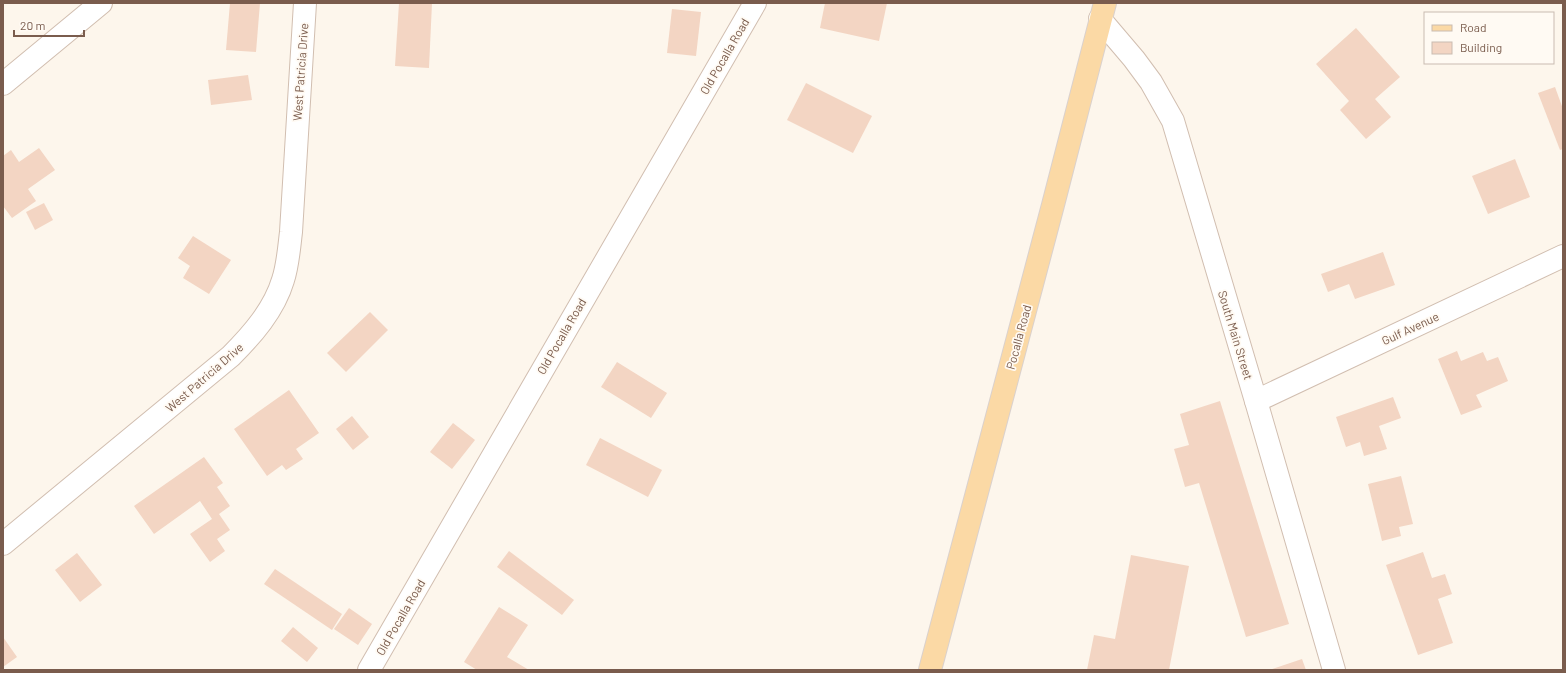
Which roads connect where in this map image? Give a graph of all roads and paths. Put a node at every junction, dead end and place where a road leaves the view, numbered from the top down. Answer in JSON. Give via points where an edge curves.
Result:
{"nodes":[{"id":1,"x":101,"y":3,"type":"edge"},
{"id":2,"x":305,"y":3,"type":"edge"},
{"id":3,"x":755,"y":3,"type":"edge"},
{"id":4,"x":1102,"y":11,"type":"edge"},
{"id":5,"x":3,"y":84,"type":"edge"},
{"id":6,"x":1563,"y":256,"type":"edge"},
{"id":7,"x":1256,"y":401,"type":"junction"},
{"id":8,"x":3,"y":544,"type":"edge"},
{"id":9,"x":369,"y":670,"type":"edge"},
{"id":10,"x":930,"y":670,"type":"edge"},
{"id":11,"x":1334,"y":670,"type":"edge"}],
"edges":[{"from":1,"to":5,"type":"street"},
{"from":2,"to":8,"type":"street","name":"West Patricia Drive","via":[[291,232],[283,281],[272,306],[249,338],[232,356]]},
{"from":3,"to":9,"type":"street","name":"Old Pocalla Road"},
{"from":4,"to":7,"type":"street","name":"South Main Street","via":[[1151,82],[1173,121]]},
{"from":4,"to":10,"type":"main road","name":"Pocalla Road"},
{"from":6,"to":7,"type":"street","name":"Gulf Avenue"},
{"from":7,"to":11,"type":"street","name":"South Main Street"}]}
